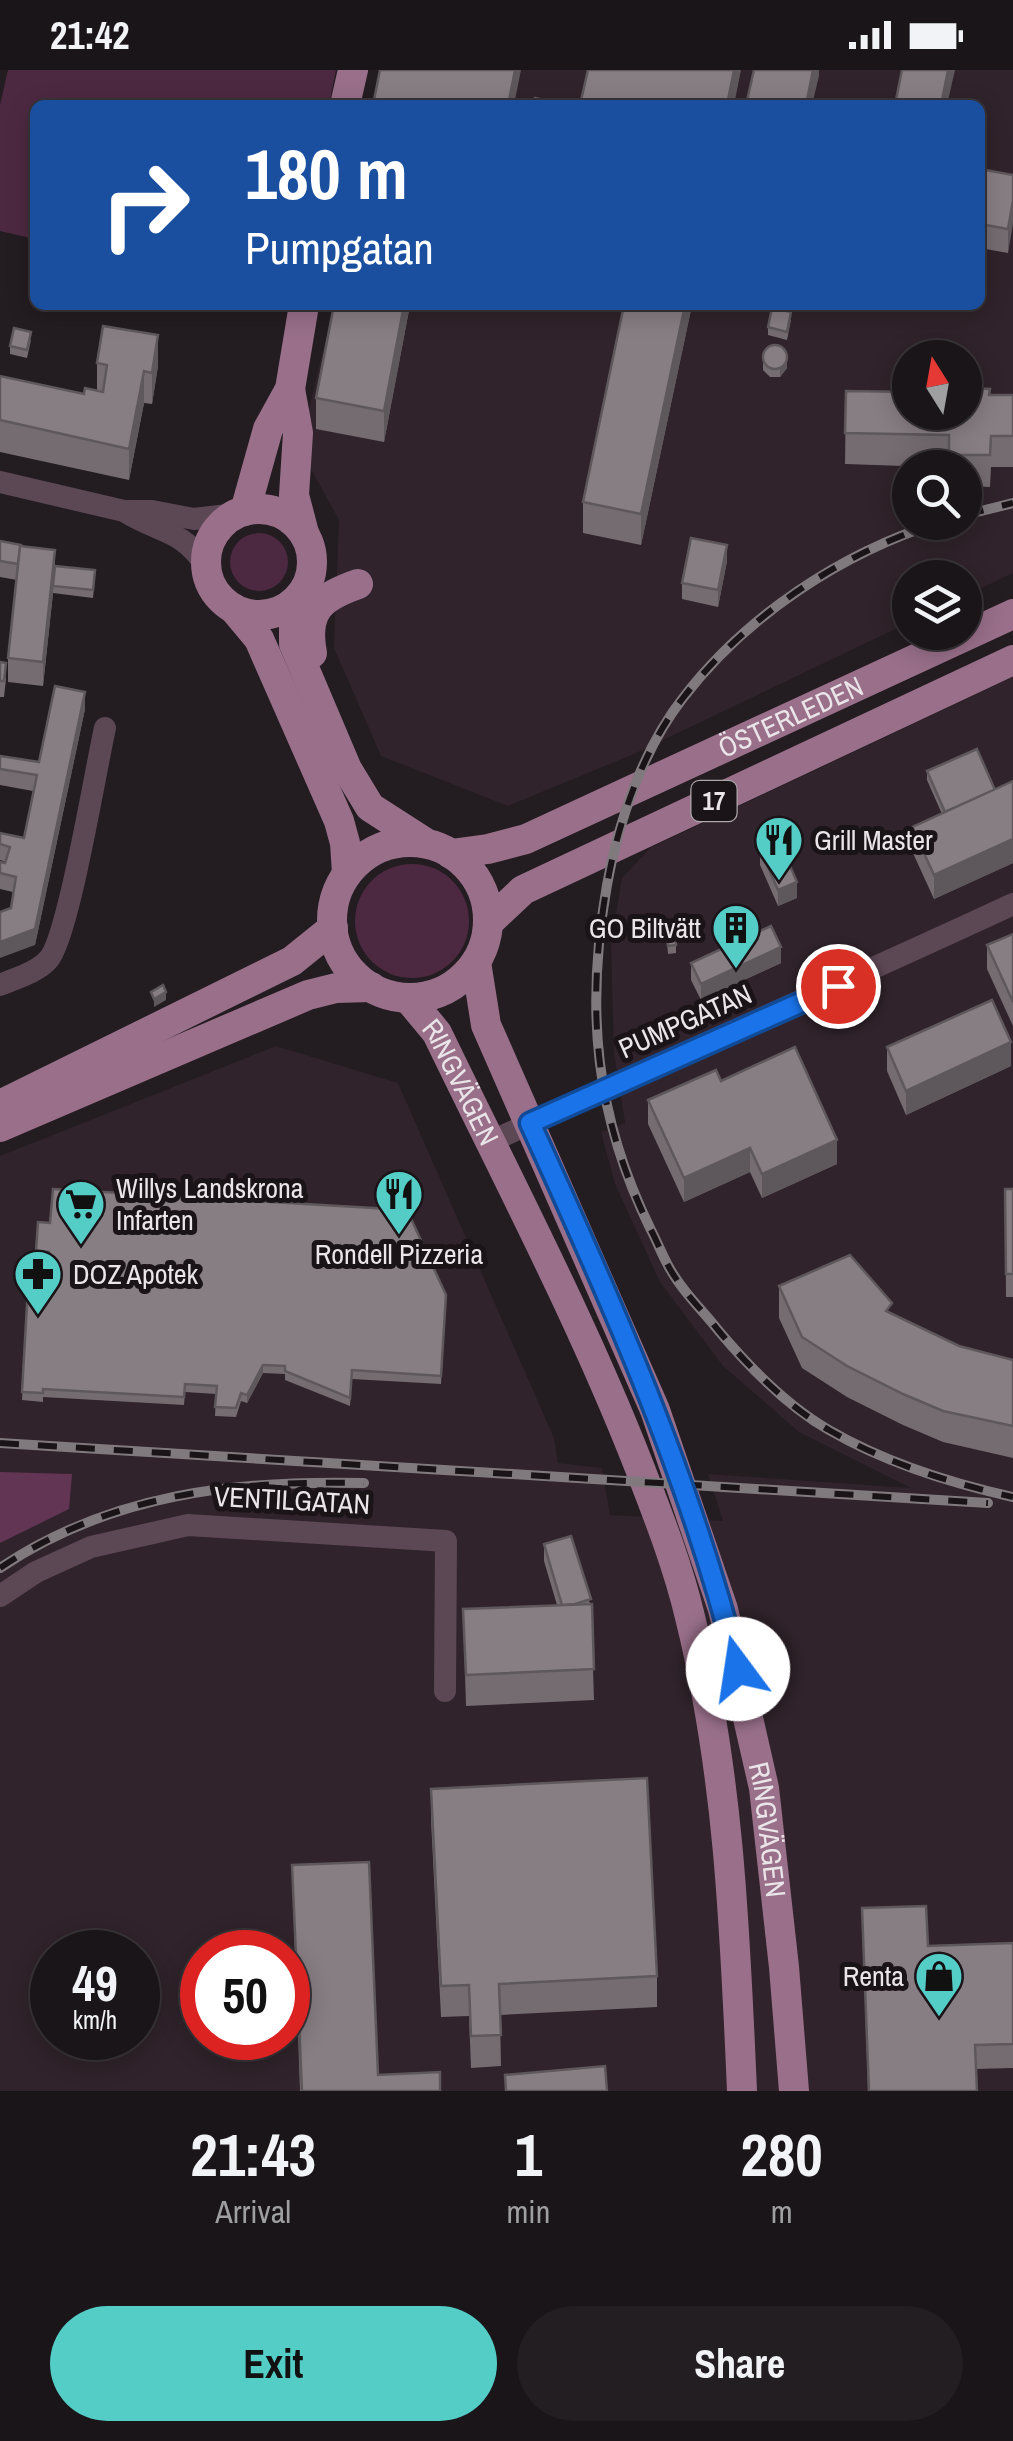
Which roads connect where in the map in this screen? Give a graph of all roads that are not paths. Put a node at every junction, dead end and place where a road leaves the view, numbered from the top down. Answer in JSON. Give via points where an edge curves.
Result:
{"nodes":[{"id":1,"x":353,"y":70,"type":"edge"},
{"id":2,"x":347,"y":100,"type":"edge"},
{"id":3,"x":303,"y":310,"type":"edge"},
{"id":4,"x":290,"y":389,"type":"junction"},
{"id":5,"x":0,"y":482,"type":"edge"},
{"id":6,"x":124,"y":511,"type":"junction"},
{"id":7,"x":240,"y":513,"type":"junction"},
{"id":8,"x":304,"y":533,"type":"junction"},
{"id":9,"x":206,"y":566,"type":"junction"},
{"id":10,"x":358,"y":584,"type":"dead end"},
{"id":11,"x":294,"y":603,"type":"junction"},
{"id":12,"x":234,"y":609,"type":"junction"},
{"id":13,"x":1013,"y":614,"type":"edge"},
{"id":14,"x":1013,"y":660,"type":"edge"},
{"id":15,"x":104,"y":728,"type":"dead end"},
{"id":16,"x":347,"y":769,"type":"junction"},
{"id":17,"x":440,"y":849,"type":"junction"},
{"id":18,"x":348,"y":874,"type":"junction"},
{"id":19,"x":1013,"y":904,"type":"edge"},
{"id":20,"x":488,"y":923,"type":"junction"},
{"id":21,"x":332,"y":928,"type":"junction"},
{"id":22,"x":476,"y":962,"type":"junction"},
{"id":23,"x":0,"y":984,"type":"edge"},
{"id":24,"x":371,"y":987,"type":"junction"},
{"id":25,"x":408,"y":998,"type":"junction"},
{"id":26,"x":0,"y":1105,"type":"edge"},
{"id":27,"x":530,"y":1123,"type":"junction"},
{"id":28,"x":0,"y":1127,"type":"edge"},
{"id":29,"x":490,"y":1142,"type":"junction"},
{"id":30,"x":0,"y":1596,"type":"edge"},
{"id":31,"x":445,"y":1691,"type":"dead end"},
{"id":32,"x":742,"y":2091,"type":"edge"},
{"id":33,"x":794,"y":2091,"type":"edge"}],
"edges":[{"from":1,"to":2,"type":"main road"},
{"from":3,"to":4,"type":"main road"},
{"from":4,"to":7,"type":"main road","via":[[268,429]]},
{"from":4,"to":8,"type":"main road","via":[[298,433],[294,495]]},
{"from":5,"to":6,"type":"street"},
{"from":6,"to":7,"type":"street","via":[[194,519]]},
{"from":6,"to":9,"type":"street","via":[[182,537]]},
{"from":7,"to":8,"type":"main road","via":[[278,512]]},
{"from":7,"to":9,"type":"main road","via":[[215,532]]},
{"from":8,"to":11,"type":"main road","via":[[312,569]]},
{"from":9,"to":12,"type":"main road","via":[[214,592]]},
{"from":10,"to":16,"type":"main road","via":[[318,605],[308,636],[344,736]]},
{"from":11,"to":12,"type":"main road","via":[[269,615]]},
{"from":11,"to":16,"type":"main road","via":[[298,656]]},
{"from":12,"to":18,"type":"main road","via":[[259,638],[339,822]]},
{"from":13,"to":17,"type":"main road","name":"ÖSTERLEDEN","number":"17","via":[[526,839]]},
{"from":14,"to":20,"type":"main road","name":"ÖSTERLEDEN","number":"17","via":[[523,890]]},
{"from":15,"to":23,"type":"street","via":[[51,958]]},
{"from":16,"to":17,"type":"main road","via":[[370,807]]},
{"from":17,"to":18,"type":"main road","number":"17","via":[[404,842],[363,858]]},
{"from":17,"to":20,"type":"main road","via":[[475,877]]},
{"from":18,"to":21,"type":"main road"},
{"from":19,"to":27,"type":"street","name":"PUMPGATAN"},
{"from":20,"to":22,"type":"main road"},
{"from":21,"to":24,"type":"main road","via":[[344,962]]},
{"from":21,"to":26,"type":"main road","via":[[292,961]]},
{"from":22,"to":25,"type":"main road","via":[[446,988]]},
{"from":22,"to":27,"type":"main road","name":"RINGVÄGEN","via":[[486,1026]]},
{"from":24,"to":25,"type":"main road"},
{"from":24,"to":28,"type":"main road","via":[[308,995]]},
{"from":25,"to":29,"type":"main road","name":"RINGVÄGEN","via":[[437,1033]]},
{"from":27,"to":29,"type":"street","name":"PUMPGATAN"},
{"from":27,"to":33,"type":"main road","name":"RINGVÄGEN","via":[[655,1410],[723,1609],[764,1788]]},
{"from":29,"to":32,"type":"main road","name":"RINGVÄGEN","via":[[616,1410],[689,1612],[724,1793]]},
{"from":30,"to":31,"type":"street","name":"VENTILGATAN","via":[[90,1547],[188,1524],[446,1541]]}]}
